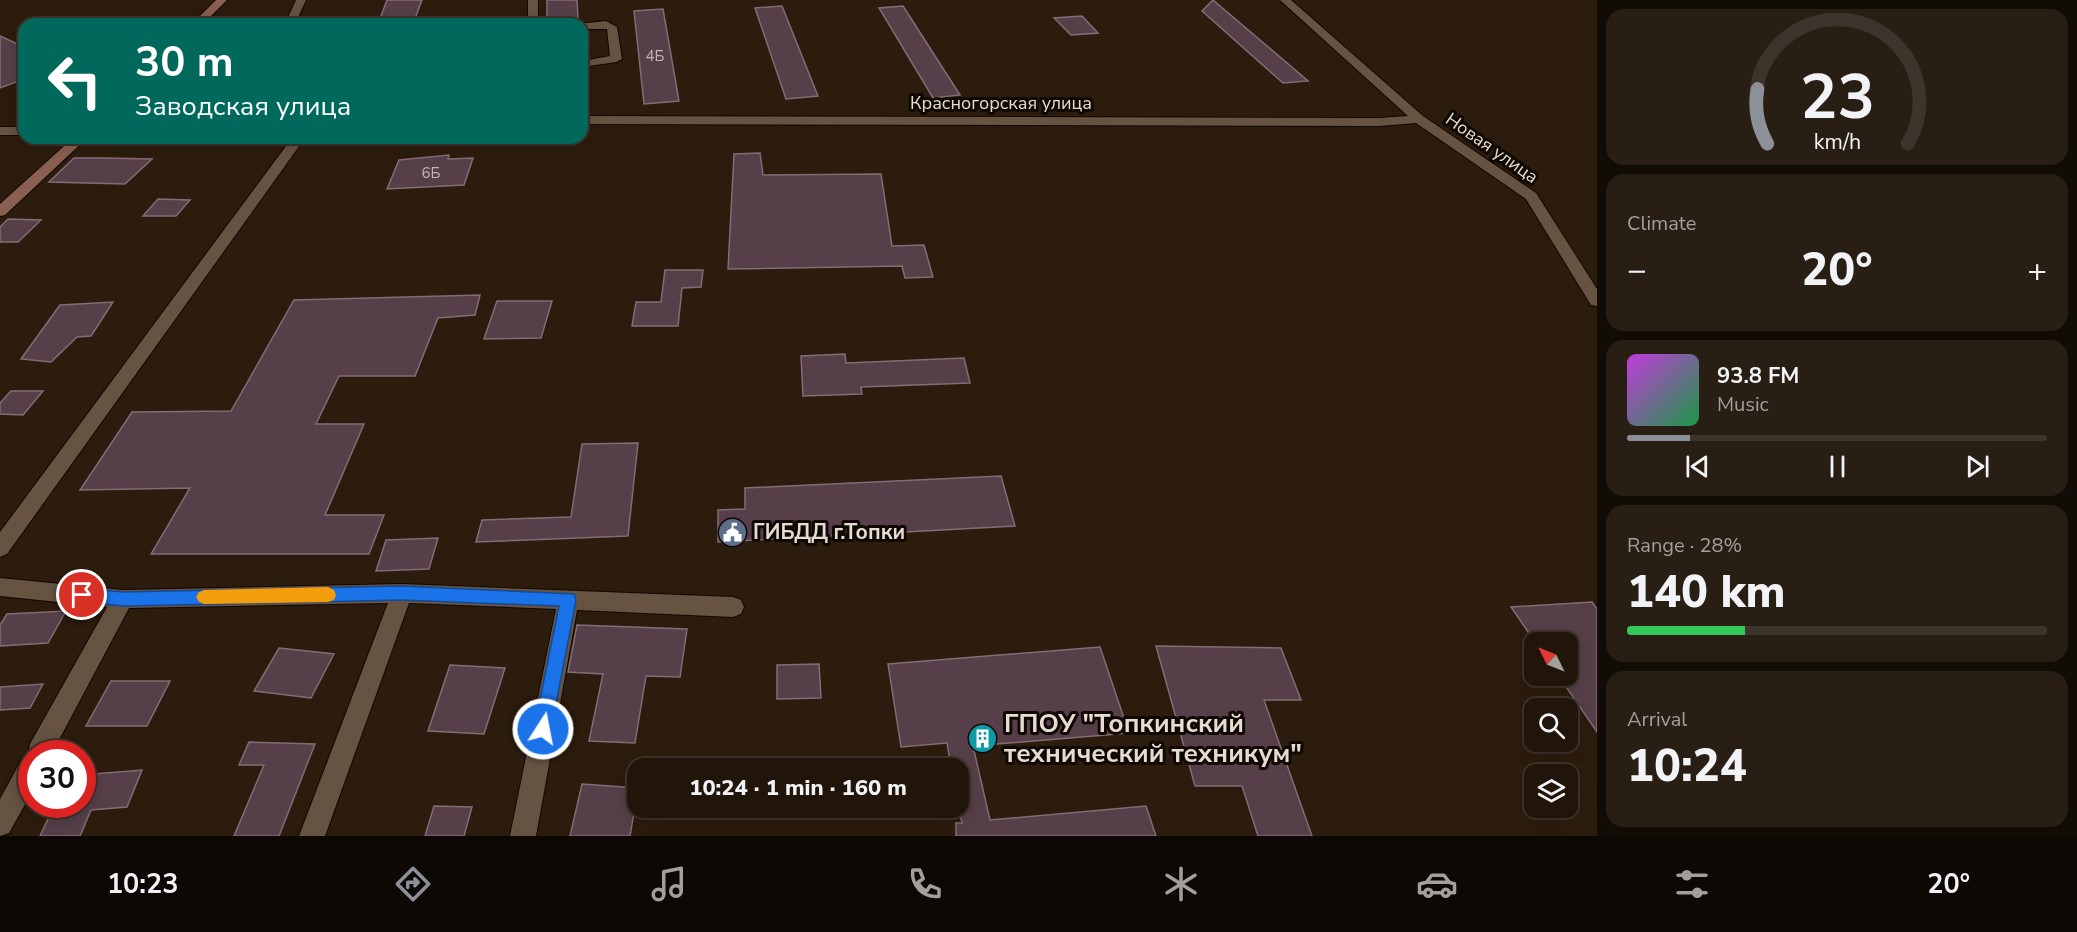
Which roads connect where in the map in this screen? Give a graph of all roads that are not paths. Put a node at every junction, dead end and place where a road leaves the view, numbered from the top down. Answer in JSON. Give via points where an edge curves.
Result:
{"nodes":[{"id":1,"x":222,"y":0,"type":"edge"},
{"id":2,"x":301,"y":0,"type":"edge"},
{"id":3,"x":533,"y":0,"type":"edge"},
{"id":4,"x":1285,"y":0,"type":"edge"},
{"id":5,"x":203,"y":18,"type":"edge"},
{"id":6,"x":293,"y":18,"type":"edge"},
{"id":7,"x":533,"y":18,"type":"edge"},
{"id":8,"x":588,"y":26,"type":"edge"},
{"id":9,"x":588,"y":62,"type":"edge"},
{"id":10,"x":1419,"y":119,"type":"junction"},
{"id":11,"x":588,"y":120,"type":"edge"},
{"id":12,"x":0,"y":131,"type":"edge"},
{"id":13,"x":18,"y":131,"type":"edge"},
{"id":14,"x":74,"y":144,"type":"edge"},
{"id":15,"x":295,"y":144,"type":"edge"},
{"id":16,"x":0,"y":212,"type":"edge"},
{"id":17,"x":1597,"y":302,"type":"edge"},
{"id":18,"x":0,"y":548,"type":"edge"},
{"id":19,"x":0,"y":587,"type":"edge"},
{"id":20,"x":402,"y":593,"type":"junction"},
{"id":21,"x":123,"y":599,"type":"junction"},
{"id":22,"x":568,"y":600,"type":"junction"},
{"id":23,"x":733,"y":607,"type":"dead end"},
{"id":24,"x":46,"y":740,"type":"edge"},
{"id":25,"x":18,"y":791,"type":"edge"},
{"id":26,"x":0,"y":824,"type":"edge"},
{"id":27,"x":312,"y":836,"type":"edge"},
{"id":28,"x":523,"y":836,"type":"edge"}],
"edges":[{"from":1,"to":5,"type":"street"},
{"from":2,"to":6,"type":"street"},
{"from":3,"to":7,"type":"street"},
{"from":4,"to":10,"type":"street","name":"Новая улица"},
{"from":8,"to":9,"type":"street","via":[[612,27],[616,59]]},
{"from":10,"to":11,"type":"street","name":"Красногорская улица"},
{"from":10,"to":17,"type":"street","name":"Новая улица","via":[[1531,196]]},
{"from":12,"to":13,"type":"street"},
{"from":14,"to":16,"type":"street"},
{"from":15,"to":18,"type":"street"},
{"from":19,"to":21,"type":"street"},
{"from":20,"to":21,"type":"street"},
{"from":20,"to":22,"type":"street"},
{"from":20,"to":27,"type":"street"},
{"from":21,"to":24,"type":"street"},
{"from":22,"to":23,"type":"street"},
{"from":22,"to":28,"type":"street"},
{"from":25,"to":26,"type":"street"}]}
